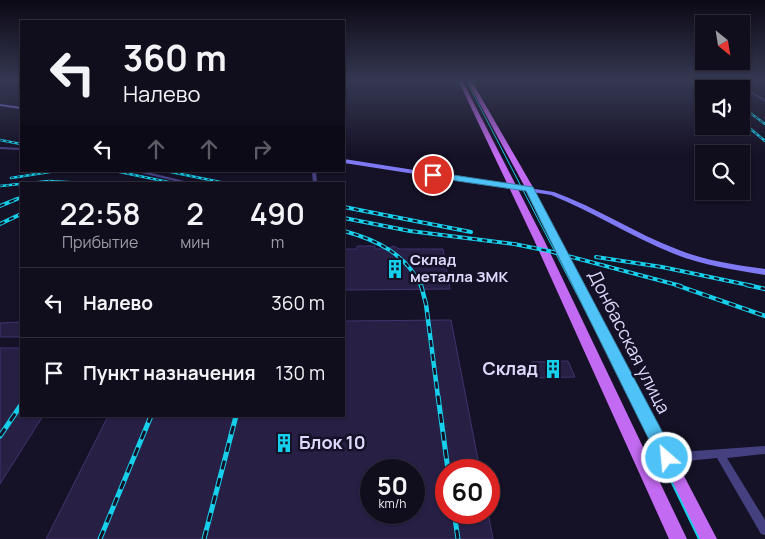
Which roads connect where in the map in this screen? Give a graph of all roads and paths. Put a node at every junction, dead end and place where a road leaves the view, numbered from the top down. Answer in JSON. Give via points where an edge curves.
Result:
{"nodes":[{"id":1,"x":1,"y":105,"type":"edge"},
{"id":2,"x":472,"y":105,"type":"edge"},
{"id":3,"x":483,"y":105,"type":"edge"},
{"id":4,"x":20,"y":108,"type":"edge"},
{"id":5,"x":0,"y":148,"type":"edge"},
{"id":6,"x":20,"y":150,"type":"edge"},
{"id":7,"x":345,"y":161,"type":"edge"},
{"id":8,"x":140,"y":172,"type":"edge"},
{"id":9,"x":186,"y":182,"type":"edge"},
{"id":10,"x":512,"y":187,"type":"junction"},
{"id":11,"x":530,"y":189,"type":"junction"},
{"id":12,"x":765,"y":272,"type":"edge"},
{"id":13,"x":765,"y":450,"type":"edge"},
{"id":14,"x":719,"y":452,"type":"junction"},
{"id":15,"x":667,"y":458,"type":"junction"},
{"id":16,"x":765,"y":530,"type":"edge"},
{"id":17,"x":678,"y":539,"type":"edge"},
{"id":18,"x":708,"y":539,"type":"edge"}],
"edges":[{"from":1,"to":4,"type":"main road"},
{"from":2,"to":10,"type":"main road"},
{"from":3,"to":11,"type":"main road","name":"Донбасская улица"},
{"from":5,"to":6,"type":"street"},
{"from":7,"to":10,"type":"main road"},
{"from":8,"to":9,"type":"street"},
{"from":10,"to":11,"type":"main road"},
{"from":10,"to":17,"type":"main road"},
{"from":11,"to":12,"type":"main road","via":[[570,200],[676,252]]},
{"from":11,"to":15,"type":"main road","name":"Донбасская улица"},
{"from":13,"to":14,"type":"street"},
{"from":14,"to":15,"type":"street"},
{"from":14,"to":16,"type":"street"},
{"from":15,"to":18,"type":"main road","name":"Донбасская улица"}]}
